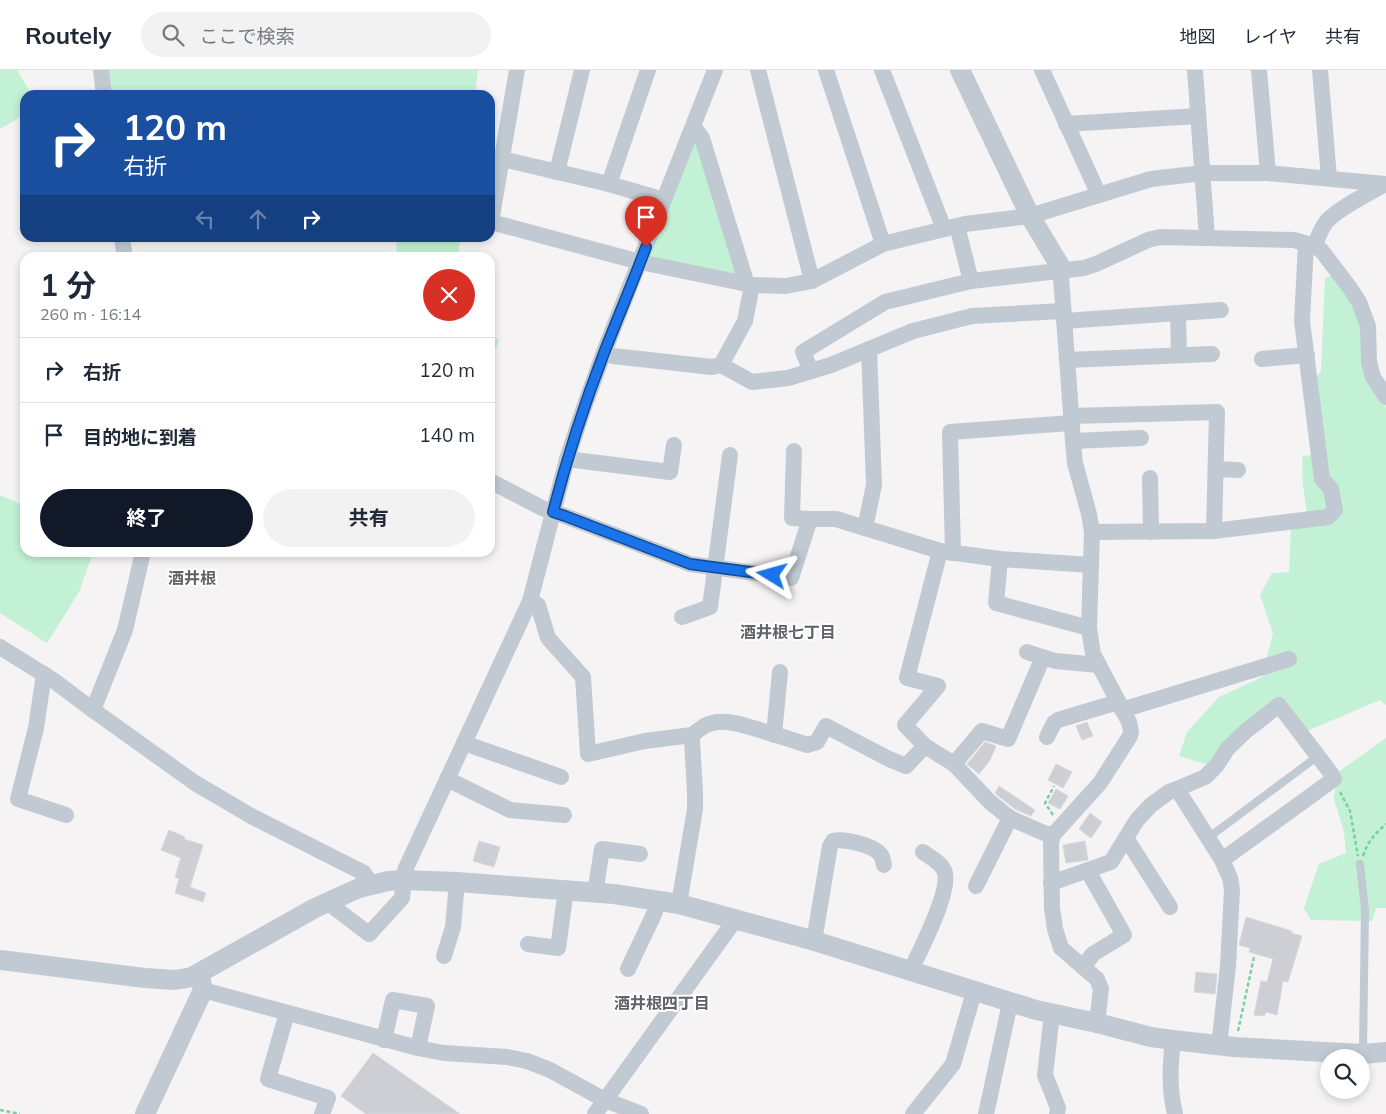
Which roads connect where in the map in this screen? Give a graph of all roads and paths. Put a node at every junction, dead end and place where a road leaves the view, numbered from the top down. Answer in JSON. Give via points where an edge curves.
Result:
{"nodes":[{"id":1,"x":101,"y":70,"type":"edge"},
{"id":2,"x":517,"y":70,"type":"edge"},
{"id":3,"x":582,"y":70,"type":"edge"},
{"id":4,"x":648,"y":70,"type":"edge"},
{"id":5,"x":716,"y":70,"type":"edge"},
{"id":6,"x":758,"y":70,"type":"edge"},
{"id":7,"x":826,"y":70,"type":"edge"},
{"id":8,"x":882,"y":70,"type":"edge"},
{"id":9,"x":960,"y":70,"type":"edge"},
{"id":10,"x":1195,"y":70,"type":"edge"},
{"id":11,"x":1259,"y":70,"type":"edge"},
{"id":12,"x":1320,"y":70,"type":"edge"},
{"id":13,"x":1044,"y":71,"type":"edge"},
{"id":14,"x":103,"y":90,"type":"edge"},
{"id":15,"x":1198,"y":116,"type":"junction"},
{"id":16,"x":1066,"y":124,"type":"junction"},
{"id":17,"x":694,"y":127,"type":"junction"},
{"id":18,"x":502,"y":159,"type":"junction"},
{"id":19,"x":557,"y":172,"type":"junction"},
{"id":20,"x":1202,"y":173,"type":"junction"},
{"id":21,"x":1268,"y":173,"type":"junction"},
{"id":22,"x":1329,"y":178,"type":"junction"},
{"id":23,"x":1386,"y":180,"type":"edge"},
{"id":24,"x":609,"y":184,"type":"junction"},
{"id":25,"x":1099,"y":195,"type":"junction"},
{"id":26,"x":495,"y":199,"type":"edge"},
{"id":27,"x":664,"y":200,"type":"junction"},
{"id":28,"x":1030,"y":216,"type":"junction"},
{"id":29,"x":495,"y":223,"type":"edge"},
{"id":30,"x":951,"y":227,"type":"junction"},
{"id":31,"x":1207,"y":238,"type":"junction"},
{"id":32,"x":883,"y":244,"type":"junction"},
{"id":33,"x":1310,"y":245,"type":"junction"},
{"id":34,"x":640,"y":262,"type":"junction"},
{"id":35,"x":1063,"y":271,"type":"junction"},
{"id":36,"x":812,"y":281,"type":"junction"},
{"id":37,"x":971,"y":281,"type":"junction"},
{"id":38,"x":748,"y":284,"type":"junction"},
{"id":39,"x":1221,"y":310,"type":"dead end"},
{"id":40,"x":1178,"y":313,"type":"junction"},
{"id":41,"x":1064,"y":316,"type":"junction"},
{"id":42,"x":869,"y":349,"type":"junction"},
{"id":43,"x":604,"y":352,"type":"junction"},
{"id":44,"x":1212,"y":354,"type":"dead end"},
{"id":45,"x":1179,"y":355,"type":"junction"},
{"id":46,"x":1307,"y":355,"type":"junction"},
{"id":47,"x":1262,"y":359,"type":"dead end"},
{"id":48,"x":1067,"y":360,"type":"junction"},
{"id":49,"x":720,"y":365,"type":"junction"},
{"id":50,"x":811,"y":371,"type":"junction"},
{"id":51,"x":1386,"y":396,"type":"edge"},
{"id":52,"x":1071,"y":419,"type":"junction"},
{"id":53,"x":1141,"y":438,"type":"dead end"},
{"id":54,"x":1073,"y":441,"type":"junction"},
{"id":55,"x":674,"y":445,"type":"dead end"},
{"id":56,"x":794,"y":452,"type":"dead end"},
{"id":57,"x":730,"y":455,"type":"dead end"},
{"id":58,"x":567,"y":459,"type":"junction"},
{"id":59,"x":1216,"y":468,"type":"junction"},
{"id":60,"x":1238,"y":470,"type":"dead end"},
{"id":61,"x":1150,"y":478,"type":"dead end"},
{"id":62,"x":495,"y":484,"type":"edge"},
{"id":63,"x":553,"y":512,"type":"junction"},
{"id":64,"x":810,"y":520,"type":"junction"},
{"id":65,"x":865,"y":528,"type":"junction"},
{"id":66,"x":1214,"y":531,"type":"junction"},
{"id":67,"x":1092,"y":532,"type":"junction"},
{"id":68,"x":1150,"y":532,"type":"junction"},
{"id":69,"x":946,"y":552,"type":"junction"},
{"id":70,"x":142,"y":557,"type":"edge"},
{"id":71,"x":1000,"y":558,"type":"junction"},
{"id":72,"x":1091,"y":565,"type":"junction"},
{"id":73,"x":716,"y":568,"type":"junction"},
{"id":74,"x":530,"y":601,"type":"junction"},
{"id":75,"x":682,"y":617,"type":"dead end"},
{"id":76,"x":1089,"y":628,"type":"junction"},
{"id":77,"x":0,"y":647,"type":"edge"},
{"id":78,"x":1027,"y":652,"type":"dead end"},
{"id":79,"x":1043,"y":657,"type":"junction"},
{"id":80,"x":1289,"y":660,"type":"dead end"},
{"id":81,"x":1099,"y":665,"type":"junction"},
{"id":82,"x":780,"y":672,"type":"dead end"},
{"id":83,"x":44,"y":674,"type":"junction"},
{"id":84,"x":1120,"y":706,"type":"junction"},
{"id":85,"x":93,"y":710,"type":"junction"},
{"id":86,"x":692,"y":735,"type":"junction"},
{"id":87,"x":774,"y":735,"type":"junction"},
{"id":88,"x":1047,"y":737,"type":"dead end"},
{"id":89,"x":464,"y":743,"type":"junction"},
{"id":90,"x":925,"y":746,"type":"junction"},
{"id":91,"x":1318,"y":756,"type":"junction"},
{"id":92,"x":954,"y":764,"type":"junction"},
{"id":93,"x":561,"y":777,"type":"dead end"},
{"id":94,"x":447,"y":779,"type":"junction"},
{"id":95,"x":1334,"y":779,"type":"junction"},
{"id":96,"x":1054,"y":786,"type":"dead end"},
{"id":97,"x":1177,"y":789,"type":"junction"},
{"id":98,"x":66,"y":815,"type":"dead end"},
{"id":99,"x":564,"y":815,"type":"dead end"},
{"id":100,"x":1054,"y":816,"type":"dead end"},
{"id":101,"x":1010,"y":818,"type":"junction"},
{"id":102,"x":1386,"y":824,"type":"edge"},
{"id":103,"x":1053,"y":835,"type":"junction"},
{"id":104,"x":1126,"y":838,"type":"junction"},
{"id":105,"x":1208,"y":838,"type":"junction"},
{"id":106,"x":923,"y":852,"type":"dead end"},
{"id":107,"x":640,"y":854,"type":"dead end"},
{"id":108,"x":1222,"y":860,"type":"junction"},
{"id":109,"x":1360,"y":864,"type":"junction"},
{"id":110,"x":884,"y":865,"type":"dead end"},
{"id":111,"x":1088,"y":871,"type":"junction"},
{"id":112,"x":404,"y":880,"type":"junction"},
{"id":113,"x":457,"y":882,"type":"junction"},
{"id":114,"x":1051,"y":883,"type":"junction"},
{"id":115,"x":372,"y":884,"type":"junction"},
{"id":116,"x":976,"y":886,"type":"dead end"},
{"id":117,"x":566,"y":890,"type":"junction"},
{"id":118,"x":595,"y":893,"type":"junction"},
{"id":119,"x":656,"y":900,"type":"junction"},
{"id":120,"x":327,"y":902,"type":"junction"},
{"id":121,"x":679,"y":904,"type":"junction"},
{"id":122,"x":1170,"y":907,"type":"dead end"},
{"id":123,"x":736,"y":920,"type":"junction"},
{"id":124,"x":814,"y":941,"type":"junction"},
{"id":125,"x":528,"y":944,"type":"dead end"},
{"id":126,"x":444,"y":956,"type":"dead end"},
{"id":127,"x":1254,"y":956,"type":"dead end"},
{"id":128,"x":0,"y":960,"type":"edge"},
{"id":129,"x":1083,"y":967,"type":"junction"},
{"id":130,"x":628,"y":969,"type":"dead end"},
{"id":131,"x":910,"y":972,"type":"junction"},
{"id":132,"x":201,"y":981,"type":"junction"},
{"id":133,"x":974,"y":992,"type":"junction"},
{"id":134,"x":1010,"y":1003,"type":"junction"},
{"id":135,"x":287,"y":1013,"type":"junction"},
{"id":136,"x":1052,"y":1014,"type":"junction"},
{"id":137,"x":1097,"y":1023,"type":"junction"},
{"id":138,"x":384,"y":1040,"type":"junction"},
{"id":139,"x":1173,"y":1040,"type":"junction"},
{"id":140,"x":1226,"y":1046,"type":"junction"},
{"id":141,"x":418,"y":1048,"type":"junction"},
{"id":142,"x":1363,"y":1049,"type":"edge"},
{"id":143,"x":1320,"y":1051,"type":"edge"},
{"id":144,"x":1386,"y":1052,"type":"edge"},
{"id":145,"x":1370,"y":1053,"type":"edge"},
{"id":146,"x":605,"y":1100,"type":"junction"},
{"id":147,"x":0,"y":1110,"type":"edge"},
{"id":148,"x":20,"y":1114,"type":"edge"},
{"id":149,"x":145,"y":1114,"type":"edge"},
{"id":150,"x":322,"y":1114,"type":"edge"},
{"id":151,"x":595,"y":1114,"type":"edge"},
{"id":152,"x":641,"y":1114,"type":"edge"},
{"id":153,"x":913,"y":1114,"type":"edge"},
{"id":154,"x":986,"y":1114,"type":"edge"},
{"id":155,"x":1057,"y":1114,"type":"edge"},
{"id":156,"x":1175,"y":1114,"type":"edge"}],
"edges":[{"from":1,"to":14,"type":"street"},
{"from":2,"to":18,"type":"street"},
{"from":3,"to":19,"type":"street"},
{"from":4,"to":24,"type":"street"},
{"from":5,"to":17,"type":"street"},
{"from":6,"to":36,"type":"street"},
{"from":7,"to":32,"type":"street"},
{"from":8,"to":30,"type":"street"},
{"from":9,"to":28,"type":"street"},
{"from":10,"to":15,"type":"street"},
{"from":11,"to":21,"type":"street"},
{"from":12,"to":22,"type":"street"},
{"from":13,"to":16,"type":"street"},
{"from":15,"to":16,"type":"street"},
{"from":15,"to":20,"type":"street"},
{"from":16,"to":25,"type":"street"},
{"from":17,"to":27,"type":"street"},
{"from":17,"to":38,"type":"street","via":[[702,138]]},
{"from":18,"to":19,"type":"street"},
{"from":18,"to":26,"type":"street"},
{"from":19,"to":24,"type":"street"},
{"from":20,"to":21,"type":"street"},
{"from":20,"to":25,"type":"street","via":[[1151,179]]},
{"from":20,"to":31,"type":"street"},
{"from":21,"to":22,"type":"street"},
{"from":22,"to":23,"type":"street"},
{"from":23,"to":33,"type":"street","via":[[1328,220]]},
{"from":24,"to":27,"type":"street"},
{"from":25,"to":28,"type":"street"},
{"from":27,"to":34,"type":"street"},
{"from":28,"to":30,"type":"street"},
{"from":28,"to":35,"type":"street"},
{"from":29,"to":34,"type":"street"},
{"from":30,"to":32,"type":"street"},
{"from":30,"to":37,"type":"street"},
{"from":31,"to":33,"type":"street","via":[[1294,240]]},
{"from":31,"to":35,"type":"street","via":[[1155,238],[1096,264]]},
{"from":32,"to":36,"type":"street"},
{"from":33,"to":46,"type":"street","via":[[1302,322]]},
{"from":33,"to":51,"type":"street","via":[[1321,250],[1358,302],[1368,326],[1371,370]]},
{"from":34,"to":38,"type":"street"},
{"from":34,"to":43,"type":"street"},
{"from":35,"to":37,"type":"street"},
{"from":35,"to":41,"type":"street"},
{"from":36,"to":38,"type":"street","via":[[786,286]]},
{"from":37,"to":50,"type":"street","via":[[885,302],[803,352]]},
{"from":38,"to":49,"type":"street","via":[[745,321]]},
{"from":39,"to":40,"type":"street"},
{"from":40,"to":41,"type":"street"},
{"from":40,"to":45,"type":"street"},
{"from":41,"to":42,"type":"street","via":[[972,316],[913,331]]},
{"from":41,"to":48,"type":"street"},
{"from":42,"to":50,"type":"street"},
{"from":42,"to":65,"type":"street","via":[[874,486]]},
{"from":43,"to":49,"type":"street","via":[[613,356],[712,367]]},
{"from":43,"to":58,"type":"street"},
{"from":44,"to":45,"type":"street"},
{"from":45,"to":48,"type":"street"},
{"from":46,"to":47,"type":"street"},
{"from":46,"to":66,"type":"street","via":[[1322,479],[1331,489],[1335,510],[1328,517]]},
{"from":48,"to":52,"type":"street"},
{"from":49,"to":50,"type":"street","via":[[752,382],[788,378]]},
{"from":52,"to":54,"type":"street"},
{"from":52,"to":59,"type":"street","via":[[1217,412]]},
{"from":52,"to":69,"type":"street","via":[[950,432]]},
{"from":53,"to":54,"type":"street"},
{"from":54,"to":67,"type":"street","via":[[1075,463]]},
{"from":55,"to":58,"type":"street","via":[[670,472]]},
{"from":56,"to":64,"type":"street","via":[[792,518]]},
{"from":57,"to":73,"type":"street"},
{"from":58,"to":63,"type":"street"},
{"from":59,"to":60,"type":"street"},
{"from":59,"to":66,"type":"street"},
{"from":61,"to":68,"type":"street"},
{"from":62,"to":63,"type":"street"},
{"from":63,"to":73,"type":"street","via":[[690,564]]},
{"from":63,"to":74,"type":"street"},
{"from":64,"to":65,"type":"street","via":[[836,520]]},
{"from":64,"to":73,"type":"street","via":[[791,578]]},
{"from":65,"to":69,"type":"street"},
{"from":66,"to":68,"type":"street"},
{"from":67,"to":68,"type":"street"},
{"from":67,"to":72,"type":"street"},
{"from":69,"to":71,"type":"street"},
{"from":69,"to":90,"type":"street","via":[[908,678],[938,686],[905,725]]},
{"from":70,"to":85,"type":"street","via":[[125,630]]},
{"from":71,"to":72,"type":"street"},
{"from":71,"to":76,"type":"street","via":[[996,603]]},
{"from":72,"to":76,"type":"street"},
{"from":73,"to":75,"type":"street","via":[[710,607]]},
{"from":74,"to":86,"type":"street","via":[[538,605],[548,638],[583,677],[588,754],[645,741]]},
{"from":74,"to":89,"type":"street"},
{"from":76,"to":81,"type":"street","via":[[1093,654]]},
{"from":77,"to":83,"type":"street"},
{"from":78,"to":79,"type":"street"},
{"from":79,"to":81,"type":"street"},
{"from":79,"to":92,"type":"street","via":[[1008,739],[982,731]]},
{"from":80,"to":84,"type":"street"},
{"from":81,"to":84,"type":"street"},
{"from":82,"to":87,"type":"street"},
{"from":83,"to":85,"type":"street"},
{"from":83,"to":98,"type":"street","via":[[36,728],[18,799]]},
{"from":84,"to":88,"type":"street","via":[[1058,720]]},
{"from":84,"to":103,"type":"street","via":[[1129,722],[1130,736],[1100,783]]},
{"from":85,"to":115,"type":"street","via":[[195,782],[253,817],[364,873]]},
{"from":86,"to":87,"type":"street","via":[[709,723],[722,722]]},
{"from":86,"to":121,"type":"street","via":[[695,810]]},
{"from":87,"to":90,"type":"street","via":[[807,744],[817,742],[826,726],[906,766]]},
{"from":89,"to":93,"type":"street"},
{"from":89,"to":94,"type":"street"},
{"from":90,"to":92,"type":"street"},
{"from":91,"to":95,"type":"street"},
{"from":91,"to":97,"type":"street","via":[[1279,705],[1228,748],[1205,777]]},
{"from":91,"to":105,"type":"lane"},
{"from":92,"to":101,"type":"street"},
{"from":94,"to":99,"type":"street","via":[[510,810]]},
{"from":94,"to":112,"type":"street","via":[[405,870]]},
{"from":95,"to":108,"type":"street"},
{"from":95,"to":109,"type":"path","via":[[1350,811]]},
{"from":96,"to":100,"type":"path","via":[[1046,802]]},
{"from":97,"to":104,"type":"street","via":[[1150,805]]},
{"from":97,"to":105,"type":"street"},
{"from":101,"to":103,"type":"street"},
{"from":101,"to":116,"type":"street"},
{"from":102,"to":109,"type":"path","via":[[1366,846]]},
{"from":103,"to":114,"type":"street"},
{"from":104,"to":111,"type":"street","via":[[1111,862]]},
{"from":104,"to":122,"type":"street"},
{"from":105,"to":108,"type":"street"},
{"from":106,"to":131,"type":"street","via":[[939,864],[945,880],[938,910]]},
{"from":107,"to":118,"type":"street","via":[[602,848]]},
{"from":108,"to":140,"type":"street","via":[[1232,890]]},
{"from":109,"to":142,"type":"lane","via":[[1365,910]]},
{"from":110,"to":124,"type":"street","via":[[882,856],[872,848],[843,840],[833,841]]},
{"from":111,"to":114,"type":"street"},
{"from":111,"to":129,"type":"street","via":[[1124,936],[1093,954]]},
{"from":112,"to":113,"type":"street"},
{"from":112,"to":115,"type":"street"},
{"from":112,"to":120,"type":"street","via":[[402,898],[369,934]]},
{"from":113,"to":117,"type":"street"},
{"from":113,"to":126,"type":"street","via":[[453,927]]},
{"from":114,"to":129,"type":"street","via":[[1055,929],[1061,948]]},
{"from":115,"to":120,"type":"street"},
{"from":117,"to":118,"type":"street"},
{"from":117,"to":125,"type":"street","via":[[558,948]]},
{"from":118,"to":119,"type":"street"},
{"from":119,"to":121,"type":"street"},
{"from":119,"to":130,"type":"street","via":[[655,912]]},
{"from":120,"to":132,"type":"street"},
{"from":121,"to":123,"type":"street"},
{"from":123,"to":124,"type":"street"},
{"from":123,"to":146,"type":"street"},
{"from":124,"to":131,"type":"street"},
{"from":127,"to":140,"type":"path"},
{"from":128,"to":132,"type":"street","via":[[153,979],[192,977]]},
{"from":129,"to":137,"type":"street","via":[[1097,979],[1101,989]]},
{"from":131,"to":133,"type":"street"},
{"from":132,"to":135,"type":"street"},
{"from":132,"to":149,"type":"street"},
{"from":133,"to":134,"type":"street"},
{"from":133,"to":153,"type":"street","via":[[953,1064]]},
{"from":134,"to":136,"type":"street"},
{"from":134,"to":154,"type":"street"},
{"from":135,"to":138,"type":"street"},
{"from":135,"to":150,"type":"street","via":[[268,1079],[328,1098]]},
{"from":136,"to":137,"type":"street"},
{"from":136,"to":155,"type":"street","via":[[1045,1075],[1058,1108]]},
{"from":137,"to":139,"type":"street"},
{"from":138,"to":141,"type":"street"},
{"from":138,"to":141,"type":"street","via":[[393,1000],[426,1006]]},
{"from":139,"to":140,"type":"street"},
{"from":139,"to":156,"type":"street","via":[[1170,1066]]},
{"from":140,"to":143,"type":"street"},
{"from":141,"to":146,"type":"street","via":[[527,1061]]},
{"from":144,"to":145,"type":"street"},
{"from":146,"to":151,"type":"street"},
{"from":146,"to":152,"type":"street"},
{"from":147,"to":148,"type":"path"}]}
